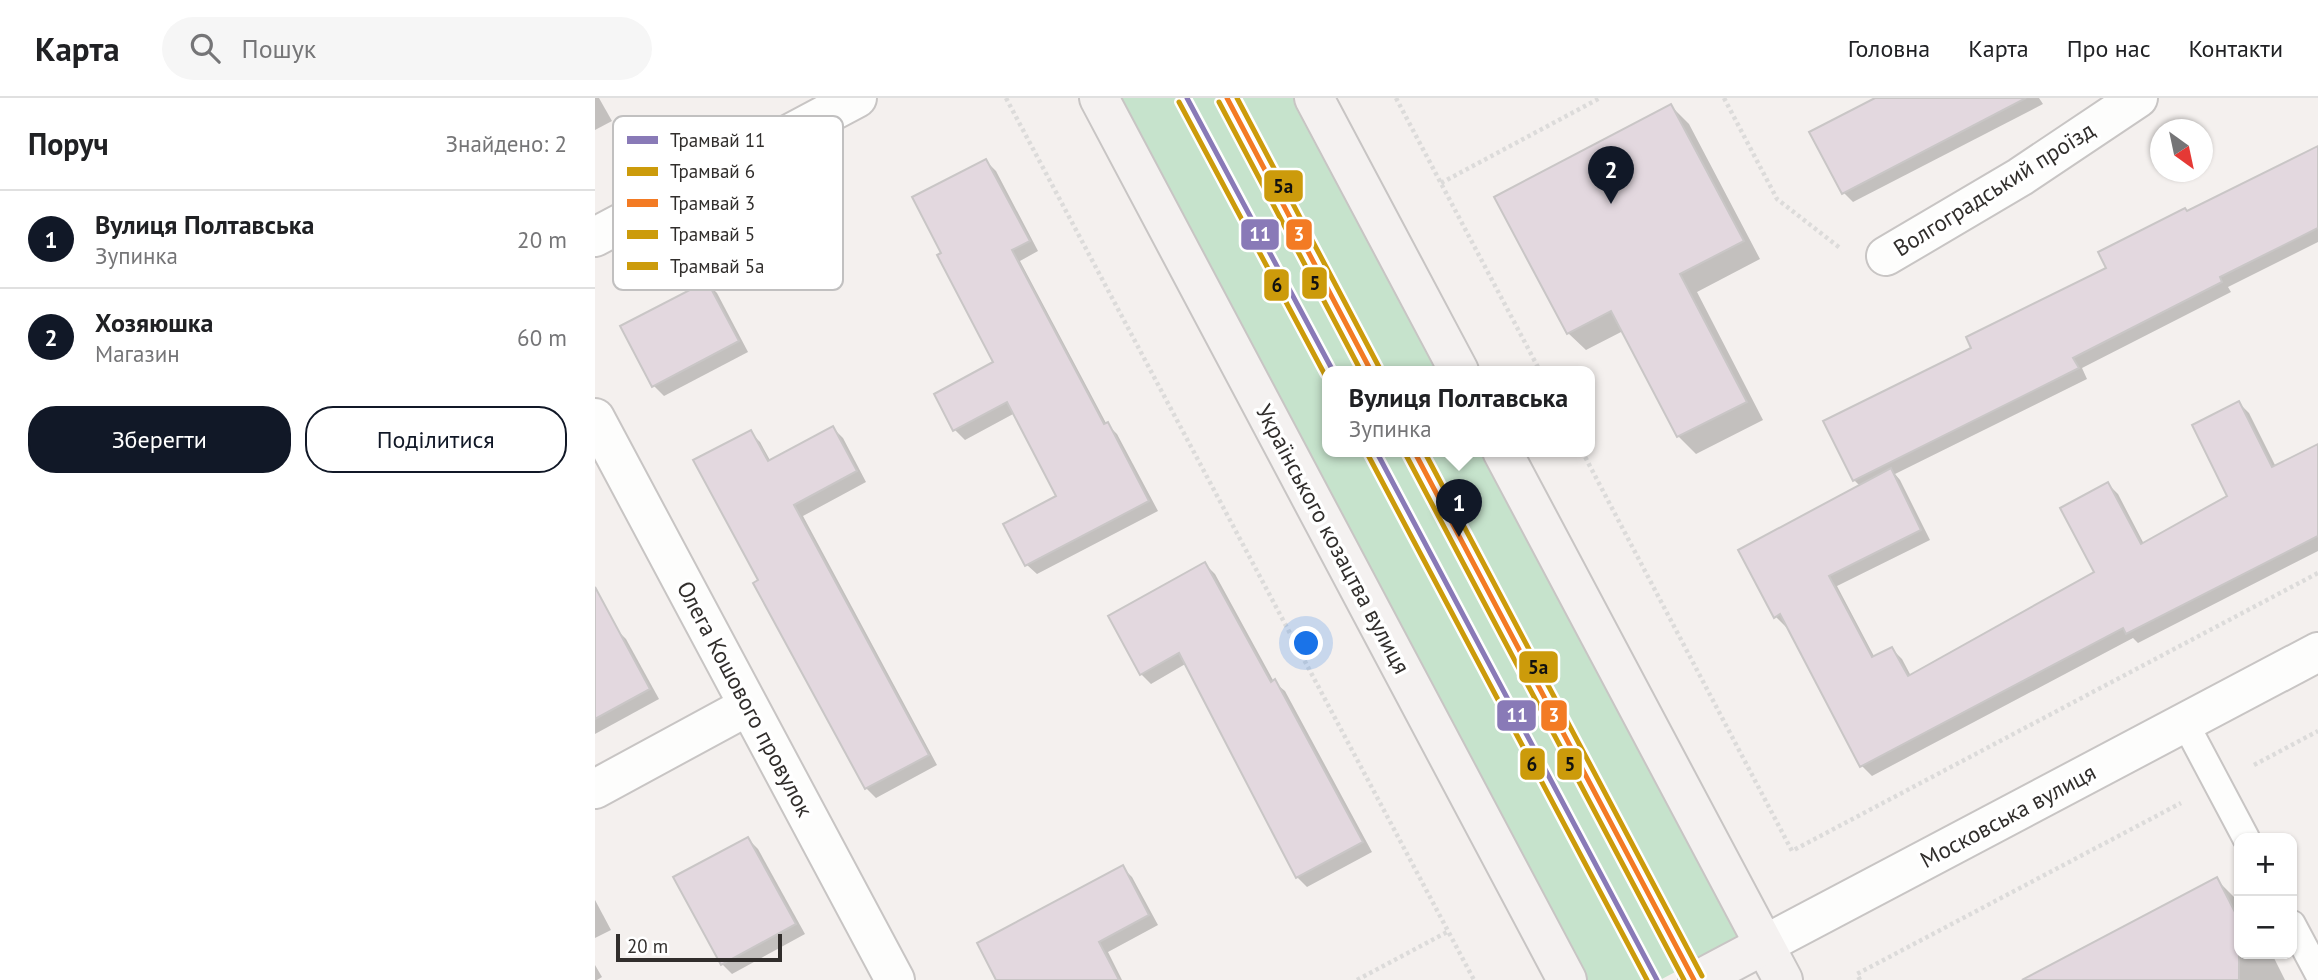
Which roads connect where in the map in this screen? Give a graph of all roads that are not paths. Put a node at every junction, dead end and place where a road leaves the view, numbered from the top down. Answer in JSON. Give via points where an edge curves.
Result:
{"nodes":[{"id":1,"x":857,"y":98,"type":"edge"},
{"id":2,"x":1099,"y":98,"type":"edge"},
{"id":3,"x":1314,"y":98,"type":"edge"},
{"id":4,"x":2138,"y":98,"type":"edge"},
{"id":5,"x":823,"y":116,"type":"edge"},
{"id":6,"x":613,"y":227,"type":"edge"},
{"id":7,"x":595,"y":237,"type":"edge"},
{"id":8,"x":1886,"y":256,"type":"road end"},
{"id":9,"x":1456,"y":366,"type":"edge"},
{"id":10,"x":595,"y":418,"type":"edge"},
{"id":11,"x":1505,"y":457,"type":"edge"},
{"id":12,"x":2318,"y":652,"type":"edge"},
{"id":13,"x":748,"y":706,"type":"junction"},
{"id":14,"x":2185,"y":723,"type":"junction"},
{"id":15,"x":595,"y":789,"type":"edge"},
{"id":16,"x":2243,"y":833,"type":"edge"},
{"id":17,"x":2297,"y":934,"type":"edge"},
{"id":18,"x":1764,"y":945,"type":"junction"},
{"id":19,"x":2318,"y":974,"type":"edge"},
{"id":20,"x":895,"y":980,"type":"edge"},
{"id":21,"x":1567,"y":980,"type":"edge"},
{"id":22,"x":1698,"y":980,"type":"edge"},
{"id":23,"x":1783,"y":980,"type":"edge"}],
"edges":[{"from":1,"to":5,"type":"street"},
{"from":2,"to":21,"type":"street","name":"Українського козацтва вулиця"},
{"from":3,"to":9,"type":"street"},
{"from":4,"to":8,"type":"street","name":"Волгоградський проїзд","via":[[2019,177]]},
{"from":6,"to":7,"type":"street"},
{"from":10,"to":13,"type":"street","name":"Олега Кошового провулок"},
{"from":11,"to":18,"type":"street"},
{"from":12,"to":14,"type":"street","name":"Московська вулиця"},
{"from":13,"to":15,"type":"street"},
{"from":13,"to":20,"type":"street","name":"Олега Кошового провулок"},
{"from":14,"to":16,"type":"lane"},
{"from":14,"to":18,"type":"street","name":"Московська вулиця"},
{"from":17,"to":19,"type":"lane"},
{"from":18,"to":22,"type":"street","name":"Московська вулиця"},
{"from":18,"to":23,"type":"street"}]}
